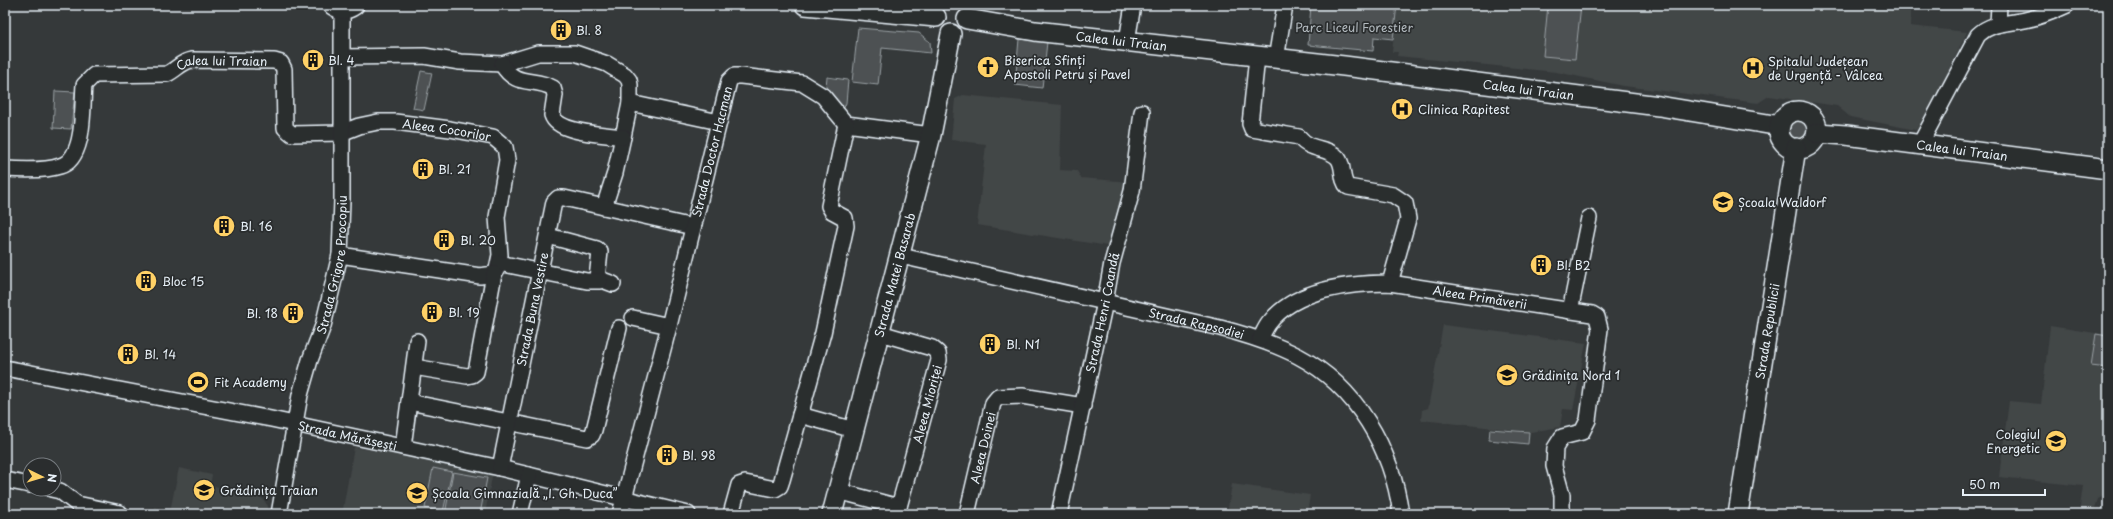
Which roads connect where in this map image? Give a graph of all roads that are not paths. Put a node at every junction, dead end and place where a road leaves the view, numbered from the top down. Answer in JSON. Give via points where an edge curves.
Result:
{"nodes":[{"id":1,"x":805,"y":5,"type":"edge"},
{"id":2,"x":1133,"y":5,"type":"edge"},
{"id":3,"x":1285,"y":5,"type":"edge"},
{"id":4,"x":2000,"y":5,"type":"edge"},
{"id":5,"x":2067,"y":5,"type":"edge"},
{"id":6,"x":343,"y":6,"type":"edge"},
{"id":7,"x":940,"y":11,"type":"edge"},
{"id":8,"x":963,"y":12,"type":"edge"},
{"id":9,"x":1998,"y":24,"type":"junction"},
{"id":10,"x":951,"y":34,"type":"junction"},
{"id":11,"x":1127,"y":41,"type":"junction"},
{"id":12,"x":341,"y":57,"type":"junction"},
{"id":13,"x":1257,"y":57,"type":"junction"},
{"id":14,"x":1276,"y":59,"type":"junction"},
{"id":15,"x":502,"y":64,"type":"junction"},
{"id":16,"x":630,"y":103,"type":"junction"},
{"id":17,"x":1142,"y":112,"type":"dead end"},
{"id":18,"x":719,"y":122,"type":"junction"},
{"id":19,"x":846,"y":124,"type":"junction"},
{"id":20,"x":1780,"y":126,"type":"junction"},
{"id":21,"x":341,"y":133,"type":"junction"},
{"id":22,"x":1817,"y":133,"type":"junction"},
{"id":23,"x":931,"y":135,"type":"junction"},
{"id":24,"x":623,"y":137,"type":"junction"},
{"id":25,"x":1920,"y":144,"type":"junction"},
{"id":26,"x":1796,"y":148,"type":"junction"},
{"id":27,"x":5,"y":169,"type":"edge"},
{"id":28,"x":2108,"y":169,"type":"edge"},
{"id":29,"x":604,"y":207,"type":"junction"},
{"id":30,"x":1589,"y":218,"type":"dead end"},
{"id":31,"x":693,"y":228,"type":"junction"},
{"id":32,"x":548,"y":236,"type":"junction"},
{"id":33,"x":340,"y":255,"type":"junction"},
{"id":34,"x":901,"y":256,"type":"junction"},
{"id":35,"x":496,"y":268,"type":"junction"},
{"id":36,"x":541,"y":271,"type":"junction"},
{"id":37,"x":1390,"y":283,"type":"junction"},
{"id":38,"x":1105,"y":302,"type":"junction"},
{"id":39,"x":1570,"y":311,"type":"junction"},
{"id":40,"x":633,"y":318,"type":"dead end"},
{"id":41,"x":669,"y":326,"type":"junction"},
{"id":42,"x":619,"y":328,"type":"dead end"},
{"id":43,"x":880,"y":333,"type":"junction"},
{"id":44,"x":1260,"y":339,"type":"junction"},
{"id":45,"x":417,"y":341,"type":"dead end"},
{"id":46,"x":414,"y":367,"type":"junction"},
{"id":47,"x":5,"y":368,"type":"edge"},
{"id":48,"x":409,"y":402,"type":"junction"},
{"id":49,"x":1083,"y":406,"type":"junction"},
{"id":50,"x":800,"y":415,"type":"junction"},
{"id":51,"x":511,"y":421,"type":"junction"},
{"id":52,"x":295,"y":424,"type":"junction"},
{"id":53,"x":854,"y":430,"type":"junction"},
{"id":54,"x":403,"y":447,"type":"junction"},
{"id":55,"x":500,"y":468,"type":"junction"},
{"id":56,"x":529,"y":475,"type":"junction"},
{"id":57,"x":5,"y":480,"type":"edge"},
{"id":58,"x":22,"y":483,"type":"edge"},
{"id":59,"x":838,"y":491,"type":"junction"},
{"id":60,"x":62,"y":493,"type":"edge"},
{"id":61,"x":624,"y":498,"type":"junction"},
{"id":62,"x":898,"y":510,"type":"edge"},
{"id":63,"x":120,"y":513,"type":"edge"},
{"id":64,"x":278,"y":514,"type":"edge"},
{"id":65,"x":520,"y":514,"type":"edge"},
{"id":66,"x":620,"y":514,"type":"edge"},
{"id":67,"x":688,"y":514,"type":"edge"},
{"id":68,"x":730,"y":514,"type":"edge"},
{"id":69,"x":832,"y":514,"type":"edge"},
{"id":70,"x":967,"y":514,"type":"edge"},
{"id":71,"x":1059,"y":514,"type":"edge"},
{"id":72,"x":1401,"y":514,"type":"edge"},
{"id":73,"x":1562,"y":514,"type":"edge"},
{"id":74,"x":1738,"y":514,"type":"edge"}],
"edges":[{"from":1,"to":7,"type":"main road"},
{"from":2,"to":11,"type":"street"},
{"from":3,"to":14,"type":"street"},
{"from":4,"to":9,"type":"street"},
{"from":5,"to":9,"type":"street","via":[[2026,20]]},
{"from":6,"to":12,"type":"street","name":"Strada Grigore Procopiu"},
{"from":7,"to":10,"type":"main road","via":[[938,27]]},
{"from":8,"to":10,"type":"main road","name":"Calea lui Traian","via":[[960,32]]},
{"from":8,"to":11,"type":"main road","name":"Calea lui Traian","via":[[1035,30]]},
{"from":9,"to":25,"type":"street","via":[[1990,26],[1978,35]]},
{"from":10,"to":23,"type":"main road","name":"Strada Matei Basarab"},
{"from":11,"to":13,"type":"main road","name":"Calea lui Traian"},
{"from":12,"to":15,"type":"street","via":[[424,56],[460,62]]},
{"from":12,"to":21,"type":"street","name":"Strada Grigore Procopiu"},
{"from":13,"to":14,"type":"main road","name":"Calea lui Traian"},
{"from":13,"to":37,"type":"street","via":[[1250,124],[1252,129],[1299,137],[1305,145],[1329,152],[1338,158],[1344,183],[1348,187],[1392,195],[1405,203],[1408,219]]},
{"from":14,"to":20,"type":"main road","name":"Calea lui Traian","via":[[1652,105]]},
{"from":15,"to":16,"type":"street","via":[[538,53],[585,55],[607,64],[629,80]]},
{"from":15,"to":24,"type":"street","via":[[513,78],[553,88],[552,115],[562,127]]},
{"from":16,"to":18,"type":"street"},
{"from":16,"to":24,"type":"street"},
{"from":17,"to":38,"type":"street","name":"Strada Henri Coandă","via":[[1132,191],[1112,263]]},
{"from":18,"to":19,"type":"street","name":"Strada Doctor Hacman","via":[[729,81],[734,76],[741,76],[802,83],[823,96]]},
{"from":18,"to":31,"type":"street","name":"Strada Doctor Hacman"},
{"from":19,"to":23,"type":"street"},
{"from":19,"to":50,"type":"street","via":[[829,206],[832,211],[845,218],[846,226],[829,307]]},
{"from":20,"to":22,"type":"main road","via":[[1784,118],[1792,112],[1804,112],[1816,122]]},
{"from":20,"to":26,"type":"main road","via":[[1779,132],[1785,143]]},
{"from":21,"to":27,"type":"street","name":"Calea lui Traian","via":[[288,132],[285,128],[284,69],[281,63],[192,60],[167,74],[94,75],[84,85],[82,123],[74,154],[69,162],[60,166]]},
{"from":21,"to":33,"type":"street","name":"Strada Grigore Procopiu"},
{"from":21,"to":35,"type":"street","name":"Aleea Cocorilor","via":[[359,126],[395,122],[465,131],[493,137],[500,142],[505,147],[507,160],[498,217],[500,255]]},
{"from":22,"to":25,"type":"main road","name":"Calea lui Traian"},
{"from":22,"to":26,"type":"main road","via":[[1809,145]]},
{"from":23,"to":34,"type":"main road","name":"Strada Matei Basarab"},
{"from":24,"to":29,"type":"street"},
{"from":25,"to":28,"type":"main road","name":"Calea lui Traian"},
{"from":26,"to":74,"type":"main road","name":"Strada Republicii"},
{"from":29,"to":31,"type":"street","name":"Strada Doctor Hacman"},
{"from":29,"to":32,"type":"street","name":"Strada Buna Vestire","via":[[558,198],[554,202]]},
{"from":30,"to":39,"type":"street"},
{"from":31,"to":41,"type":"street","name":"Strada Doctor Hacman"},
{"from":32,"to":36,"type":"street","name":"Strada Buna Vestire"},
{"from":32,"to":36,"type":"street","via":[[597,249],[600,258],[596,278],[606,282]]},
{"from":33,"to":35,"type":"street","via":[[480,276]]},
{"from":33,"to":52,"type":"street","name":"Strada Grigore Procopiu"},
{"from":34,"to":38,"type":"street","name":"Strada Rapsodiei"},
{"from":34,"to":43,"type":"main road","name":"Strada Matei Basarab"},
{"from":35,"to":36,"type":"street"},
{"from":35,"to":46,"type":"street","name":"Aleea Cocorilor","via":[[476,372],[467,376]]},
{"from":36,"to":51,"type":"street","name":"Strada Buna Vestire"},
{"from":37,"to":39,"type":"street","name":"Aleea Primăverii"},
{"from":37,"to":44,"type":"street","name":"Aleea Primăverii","via":[[1367,283],[1306,297],[1283,309],[1269,323]]},
{"from":38,"to":44,"type":"street","name":"Strada Rapsodiei"},
{"from":38,"to":49,"type":"street","name":"Strada Henri Coandă"},
{"from":39,"to":73,"type":"street","name":"Aleea Primăverii","via":[[1592,314],[1600,322],[1588,420],[1579,434],[1562,437],[1555,448],[1554,466],[1562,495]]},
{"from":40,"to":41,"type":"street"},
{"from":41,"to":61,"type":"street","name":"Strada Doctor Hacman"},
{"from":42,"to":51,"type":"street","via":[[592,435],[588,438],[579,437]]},
{"from":43,"to":53,"type":"main road","name":"Strada Matei Basarab"},
{"from":43,"to":62,"type":"street","name":"Aleea Mioriței","via":[[932,348],[938,353],[939,360]]},
{"from":44,"to":72,"type":"street","name":"Strada Rapsodiei","via":[[1298,356],[1318,369],[1356,404],[1374,430],[1389,464]]},
{"from":45,"to":46,"type":"street"},
{"from":46,"to":48,"type":"street"},
{"from":47,"to":52,"type":"street","name":"Strada Mărășești"},
{"from":48,"to":51,"type":"street"},
{"from":48,"to":54,"type":"street"},
{"from":49,"to":70,"type":"street","name":"Aleea Doinei","via":[[1022,396],[998,397],[993,403]]},
{"from":49,"to":71,"type":"street","name":"Strada Henri Coandă"},
{"from":50,"to":53,"type":"street"},
{"from":50,"to":68,"type":"street","via":[[780,486],[775,489],[745,483],[739,485]]},
{"from":51,"to":55,"type":"street","name":"Strada Buna Vestire"},
{"from":52,"to":54,"type":"street","name":"Strada Mărășești"},
{"from":52,"to":64,"type":"street","name":"Strada Grigore Procopiu"},
{"from":53,"to":59,"type":"main road","name":"Strada Matei Basarab"},
{"from":54,"to":55,"type":"street","name":"Strada Mărășești"},
{"from":55,"to":56,"type":"street","name":"Strada Mărășești"},
{"from":56,"to":61,"type":"street","name":"Strada Mărășești"},
{"from":56,"to":65,"type":"street"},
{"from":57,"to":58,"type":"street"},
{"from":59,"to":62,"type":"street"},
{"from":59,"to":69,"type":"main road","name":"Strada Matei Basarab"},
{"from":60,"to":63,"type":"street","via":[[77,504]]},
{"from":61,"to":66,"type":"street","name":"Strada Doctor Hacman"},
{"from":61,"to":67,"type":"street","name":"Strada Mărășești"}]}
